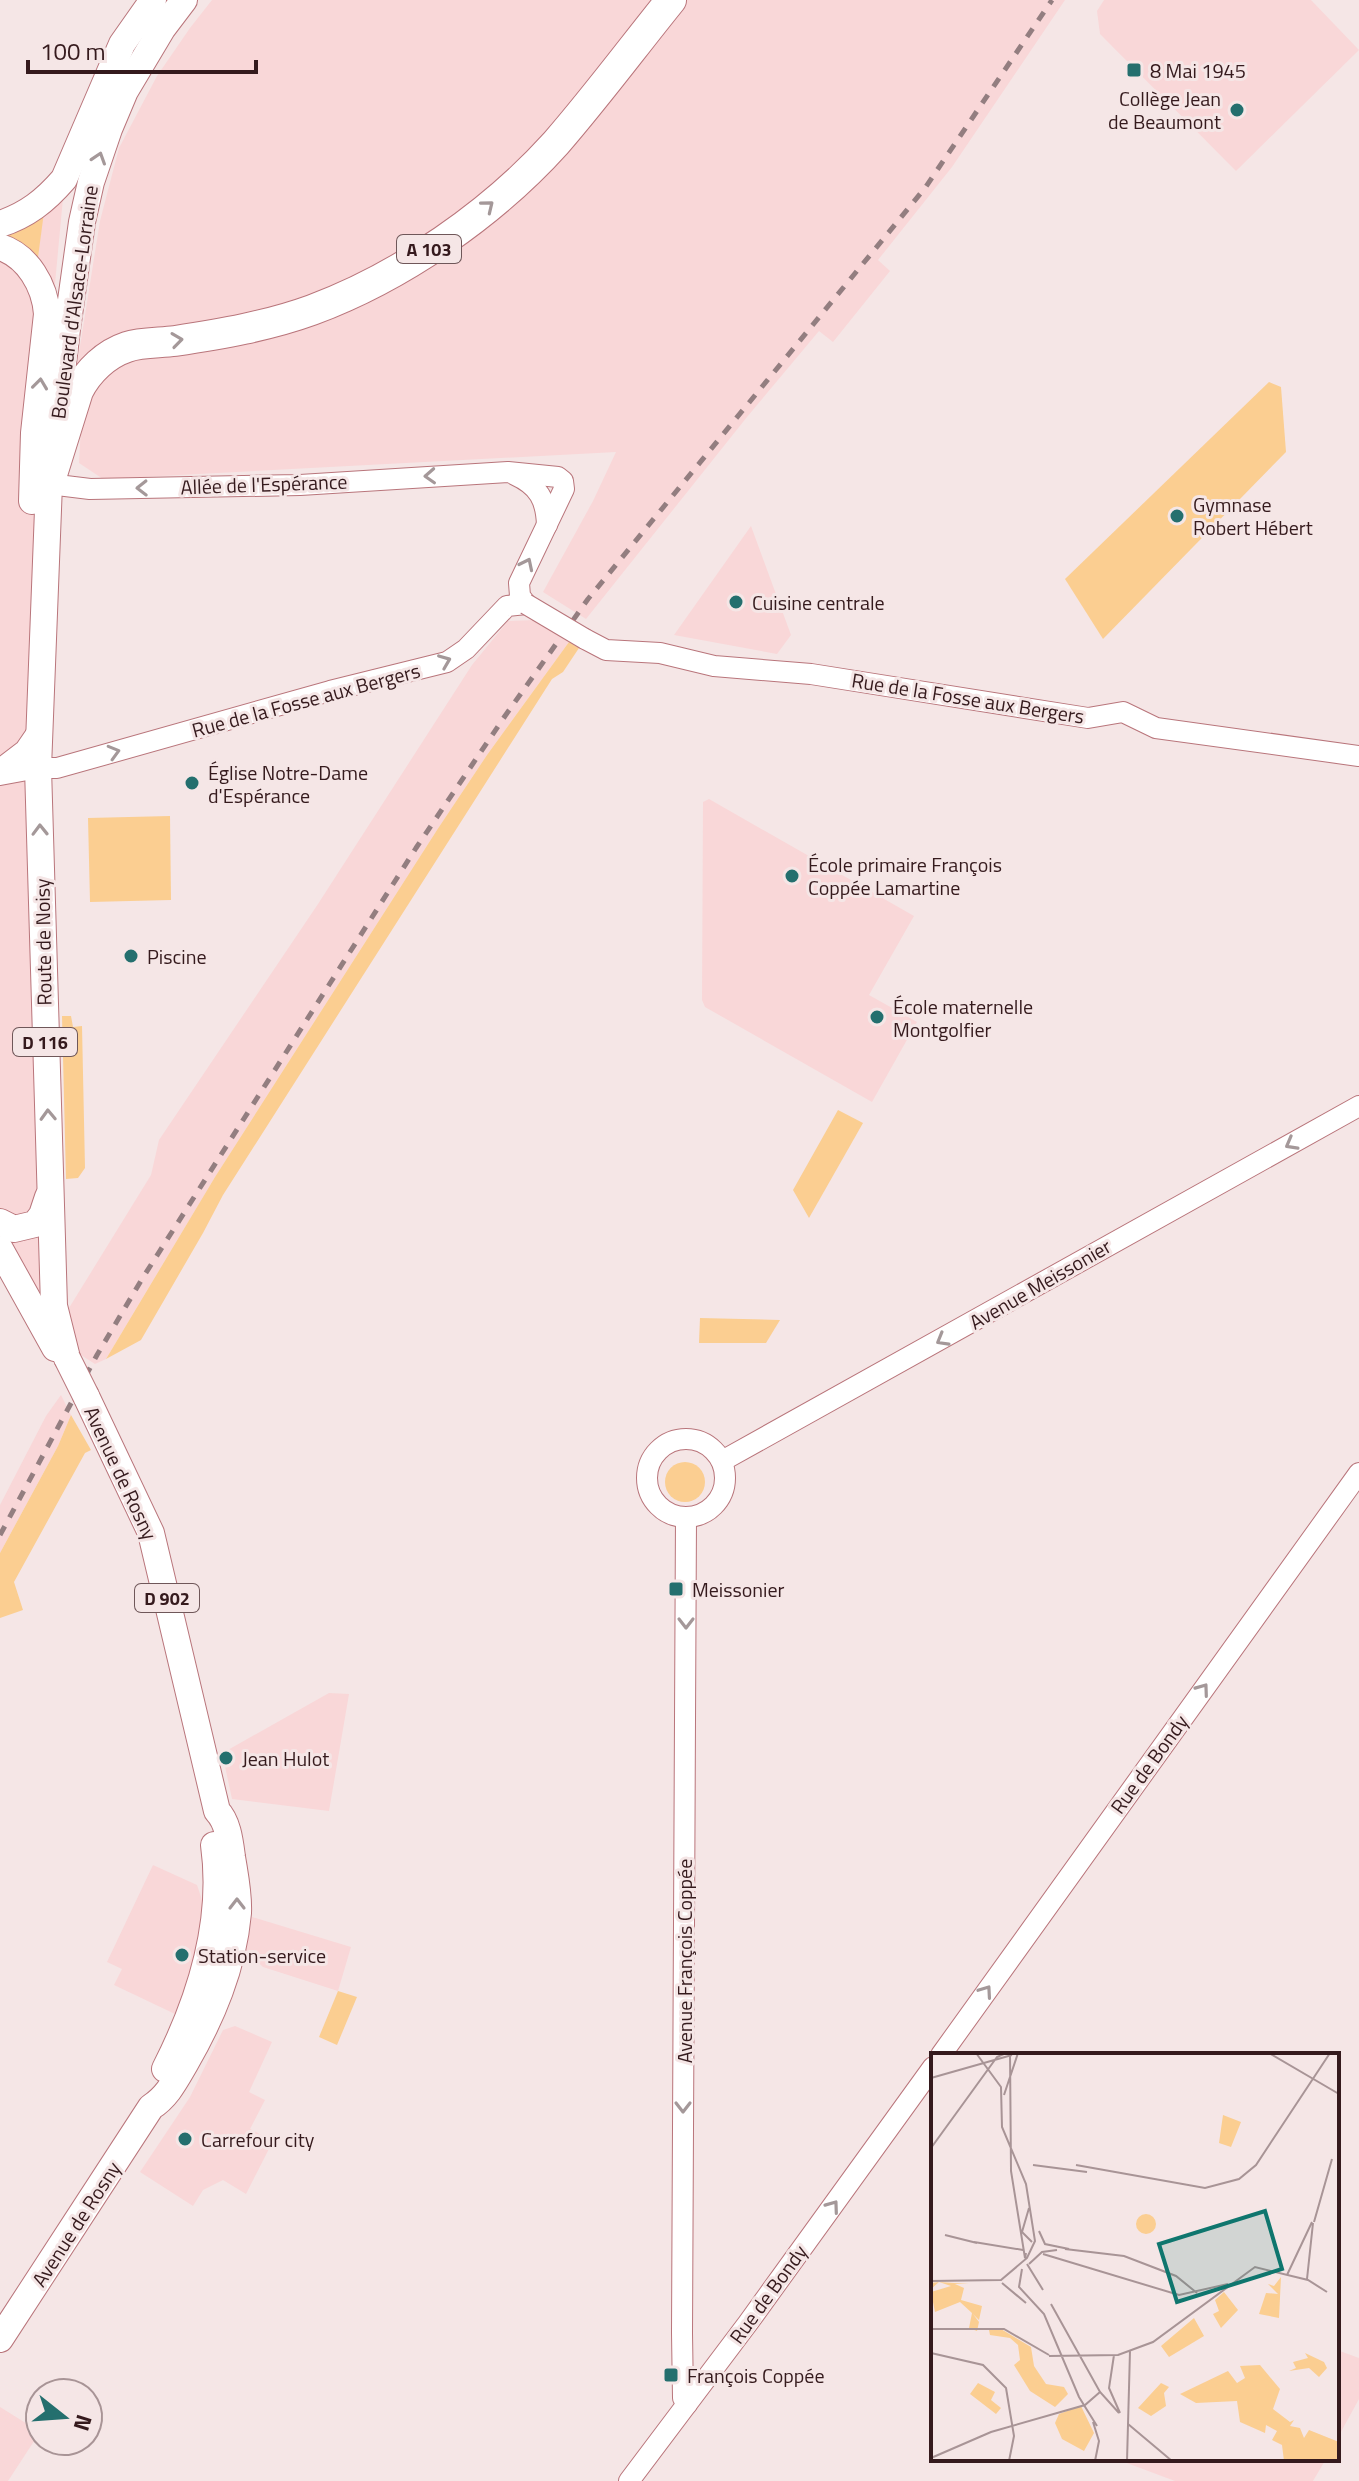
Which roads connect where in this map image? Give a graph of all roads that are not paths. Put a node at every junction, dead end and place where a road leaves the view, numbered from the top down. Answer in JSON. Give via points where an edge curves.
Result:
{"nodes":[{"id":1,"x":153,"y":0,"type":"edge"},
{"id":2,"x":184,"y":0,"type":"edge"},
{"id":3,"x":671,"y":0,"type":"edge"},
{"id":4,"x":0,"y":224,"type":"edge"},
{"id":5,"x":0,"y":247,"type":"edge"},
{"id":6,"x":41,"y":473,"type":"junction"},
{"id":7,"x":526,"y":604,"type":"junction"},
{"id":8,"x":38,"y":731,"type":"junction"},
{"id":9,"x":1359,"y":756,"type":"edge"},
{"id":10,"x":38,"y":768,"type":"junction"},
{"id":11,"x":0,"y":772,"type":"edge"},
{"id":12,"x":1359,"y":1106,"type":"edge"},
{"id":13,"x":49,"y":1193,"type":"junction"},
{"id":14,"x":0,"y":1222,"type":"edge"},
{"id":15,"x":6,"y":1260,"type":"edge"},
{"id":16,"x":52,"y":1267,"type":"junction"},
{"id":17,"x":67,"y":1358,"type":"junction"},
{"id":18,"x":722,"y":1461,"type":"junction"},
{"id":19,"x":1359,"y":1473,"type":"edge"},
{"id":20,"x":686,"y":1517,"type":"junction"},
{"id":21,"x":217,"y":1811,"type":"junction"},
{"id":22,"x":213,"y":1931,"type":"junction"},
{"id":23,"x":215,"y":2007,"type":"junction"},
{"id":24,"x":942,"y":2053,"type":"edge"},
{"id":25,"x":931,"y":2070,"type":"edge"},
{"id":26,"x":151,"y":2107,"type":"junction"},
{"id":27,"x":0,"y":2339,"type":"edge"},
{"id":28,"x":687,"y":2404,"type":"junction"},
{"id":29,"x":629,"y":2481,"type":"edge"}],
"edges":[{"from":1,"to":4,"type":"main road","name":"Boulevard d'Alsace-Lorraine","via":[[122,44],[64,179],[33,210]]},
{"from":6,"to":2,"type":"main road","name":"Boulevard d'Alsace-Lorraine","number":"D 116","one_way":true,"via":[[91,182],[125,91]]},
{"from":6,"to":3,"type":"highway","number":"A 103","one_way":true,"via":[[78,391],[103,360],[128,346],[237,331],[311,311],[377,282],[435,246],[507,190],[555,143]]},
{"from":6,"to":5,"type":"main road","name":"Route de Noisy","number":"D 116","one_way":true,"via":[[34,433],[46,300],[27,265]]},
{"from":7,"to":6,"type":"street","name":"Allée de l'Espérance","one_way":true,"via":[[519,583],[547,525],[535,485],[90,489]]},
{"from":6,"to":8,"type":"main road","name":"Route de Noisy","number":"D 116"},
{"from":7,"to":9,"type":"street","name":"Rue de la Fosse aux Bergers","bridge":true,"via":[[585,639],[618,636],[666,643],[811,674],[1088,718],[1123,712],[1156,728]]},
{"from":10,"to":7,"type":"street","name":"Rue de la Fosse aux Bergers","one_way":true,"via":[[57,768],[447,662],[507,606]]},
{"from":8,"to":10,"type":"main road","name":"Route de Noisy","number":"D 116"},
{"from":8,"to":11,"type":"street","name":"Rue de la Fosse aux Bergers"},
{"from":10,"to":11,"type":"street","name":"Rue de la Fosse aux Bergers"},
{"from":13,"to":10,"type":"main road","name":"Route de Noisy","number":"D 116","one_way":true},
{"from":12,"to":18,"type":"street","name":"Avenue Meissonier","one_way":true},
{"from":13,"to":14,"type":"main road","via":[[35,1224],[14,1229]]},
{"from":13,"to":16,"type":"main road","name":"Route de Noisy","number":"D 116"},
{"from":15,"to":16,"type":"main road","number":"D 902","via":[[31,1245],[47,1253]]},
{"from":15,"to":17,"type":"main road","name":"Avenue de Rosny","number":"D 902","via":[[57,1352]]},
{"from":16,"to":17,"type":"main road","name":"Route de Noisy","number":"D 116","via":[[54,1306]]},
{"from":17,"to":21,"type":"main road","name":"Avenue de Rosny","number":"D 902","bridge":true,"via":[[151,1533]]},
{"from":18,"to":20,"type":"street","via":[[725,1483],[719,1498],[699,1515]]},
{"from":18,"to":20,"type":"street","via":[[693,1439],[668,1443],[657,1451],[648,1468],[651,1497],[668,1513]]},
{"from":24,"to":19,"type":"street","name":"Rue de Bondy","one_way":true},
{"from":20,"to":28,"type":"street","name":"Avenue François Coppée","one_way":true,"via":[[682,2333]]},
{"from":21,"to":22,"type":"main road","name":"Avenue de Rosny","number":"D 902","via":[[211,1821],[217,1888]]},
{"from":23,"to":21,"type":"main road","name":"Avenue de Rosny","number":"D 902","one_way":true,"via":[[238,1910],[224,1818]]},
{"from":22,"to":23,"type":"main road","name":"Avenue de Rosny","number":"D 902","via":[[219,1952],[207,1998]]},
{"from":22,"to":26,"type":"main road","name":"Avenue de Rosny","number":"D 902","via":[[198,1993],[151,2094]]},
{"from":23,"to":26,"type":"main road","name":"Avenue de Rosny","number":"D 902","via":[[164,2099]]},
{"from":28,"to":25,"type":"street","name":"Rue de Bondy","one_way":true},
{"from":26,"to":27,"type":"main road","name":"Avenue de Rosny","number":"D 902"},
{"from":28,"to":29,"type":"street","name":"Rue de Bondy"}]}
